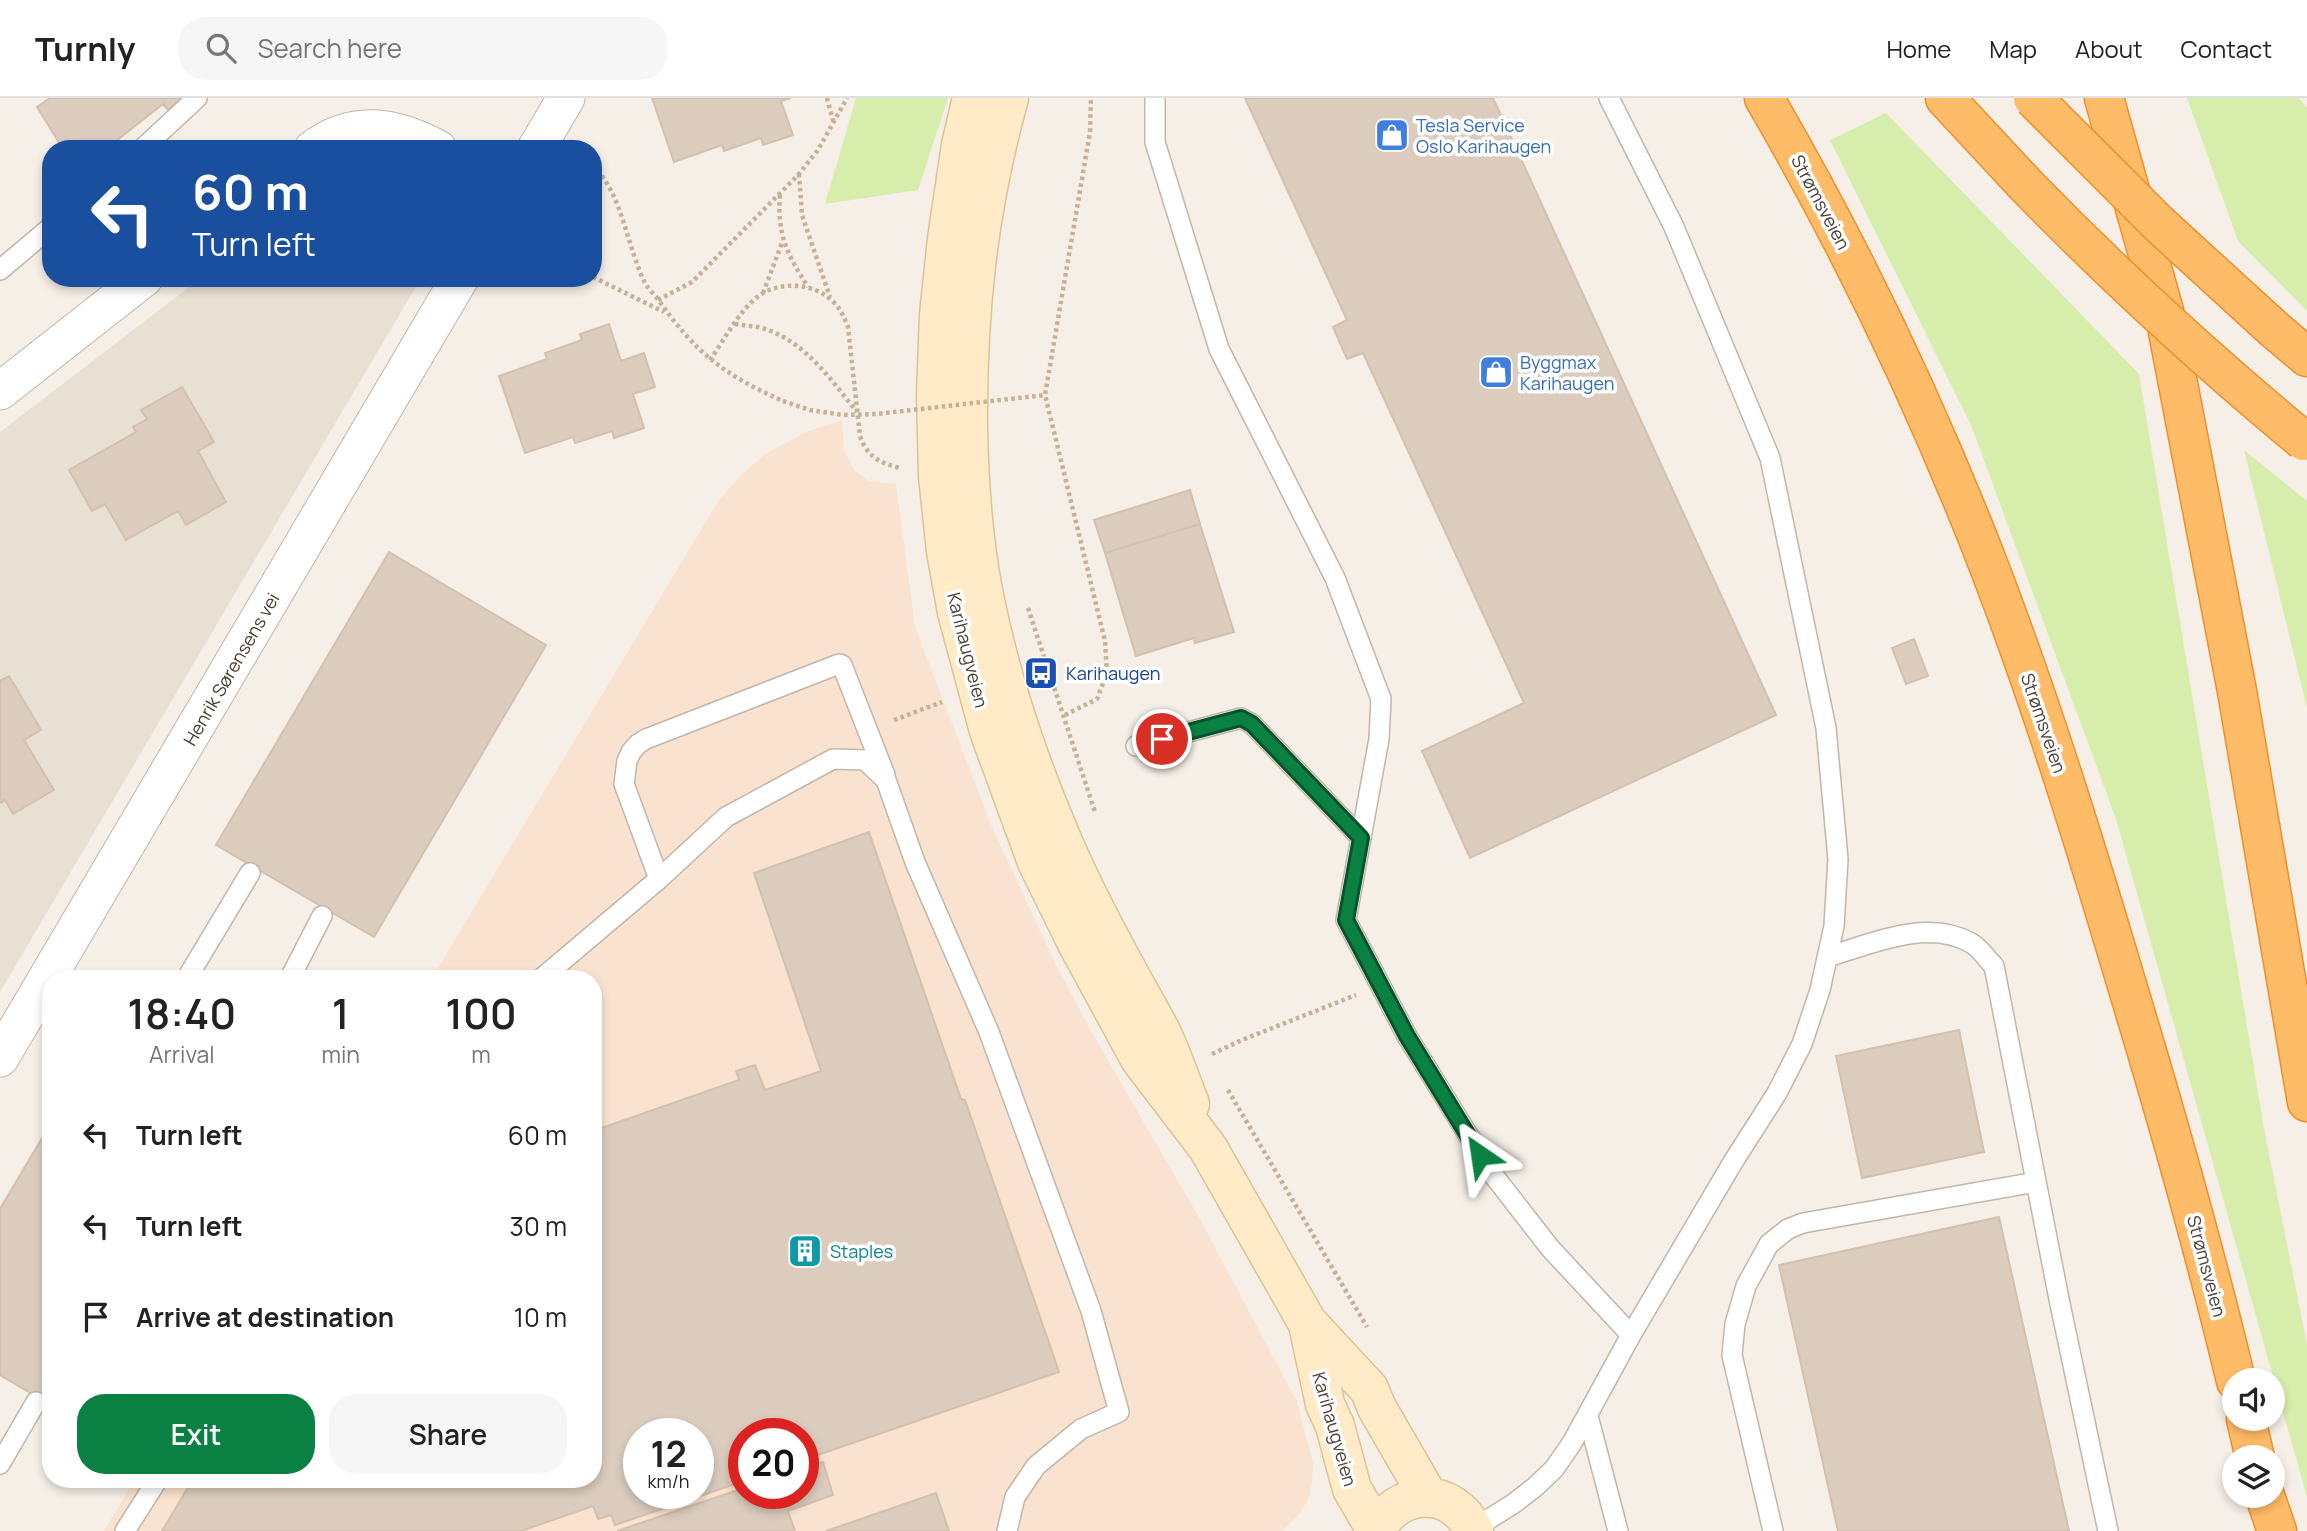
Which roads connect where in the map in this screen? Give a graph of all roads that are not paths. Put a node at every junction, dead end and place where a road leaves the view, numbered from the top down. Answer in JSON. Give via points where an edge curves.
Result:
{"nodes":[{"id":1,"x":197,"y":98,"type":"edge"},
{"id":2,"x":566,"y":98,"type":"edge"},
{"id":3,"x":972,"y":98,"type":"edge"},
{"id":4,"x":1009,"y":98,"type":"edge"},
{"id":5,"x":1155,"y":98,"type":"edge"},
{"id":6,"x":1609,"y":98,"type":"edge"},
{"id":7,"x":1765,"y":98,"type":"edge"},
{"id":8,"x":1945,"y":98,"type":"edge"},
{"id":9,"x":2034,"y":98,"type":"edge"},
{"id":10,"x":2104,"y":98,"type":"edge"},
{"id":11,"x":152,"y":140,"type":"edge"},
{"id":12,"x":327,"y":140,"type":"edge"},
{"id":13,"x":418,"y":140,"type":"edge"},
{"id":14,"x":541,"y":140,"type":"edge"},
{"id":15,"x":42,"y":235,"type":"edge"},
{"id":16,"x":0,"y":270,"type":"edge"},
{"id":17,"x":133,"y":287,"type":"edge"},
{"id":18,"x":455,"y":287,"type":"edge"},
{"id":19,"x":2307,"y":358,"type":"edge"},
{"id":20,"x":0,"y":391,"type":"edge"},
{"id":21,"x":2305,"y":442,"type":"edge"},
{"id":22,"x":1136,"y":746,"type":"dead end"},
{"id":23,"x":886,"y":780,"type":"junction"},
{"id":24,"x":1361,"y":838,"type":"junction"},
{"id":25,"x":250,"y":873,"type":"dead end"},
{"id":26,"x":659,"y":879,"type":"junction"},
{"id":27,"x":322,"y":916,"type":"dead end"},
{"id":28,"x":1827,"y":957,"type":"junction"},
{"id":29,"x":57,"y":970,"type":"edge"},
{"id":30,"x":192,"y":970,"type":"edge"},
{"id":31,"x":294,"y":970,"type":"edge"},
{"id":32,"x":551,"y":970,"type":"edge"},
{"id":33,"x":42,"y":994,"type":"edge"},
{"id":34,"x":0,"y":1058,"type":"edge"},
{"id":35,"x":2307,"y":1102,"type":"edge"},
{"id":36,"x":1208,"y":1148,"type":"junction"},
{"id":37,"x":2036,"y":1182,"type":"junction"},
{"id":38,"x":1307,"y":1322,"type":"junction"},
{"id":39,"x":1631,"y":1335,"type":"junction"},
{"id":40,"x":2233,"y":1368,"type":"edge"},
{"id":41,"x":36,"y":1402,"type":"dead end"},
{"id":42,"x":1588,"y":1416,"type":"junction"},
{"id":43,"x":0,"y":1464,"type":"edge"},
{"id":44,"x":153,"y":1488,"type":"edge"},
{"id":45,"x":1429,"y":1498,"type":"junction"},
{"id":46,"x":2265,"y":1508,"type":"edge"},
{"id":47,"x":2268,"y":1508,"type":"edge"},
{"id":48,"x":1376,"y":1530,"type":"edge"},
{"id":49,"x":1474,"y":1530,"type":"edge"},
{"id":50,"x":125,"y":1531,"type":"edge"},
{"id":51,"x":1007,"y":1531,"type":"edge"},
{"id":52,"x":1618,"y":1531,"type":"edge"},
{"id":53,"x":1773,"y":1531,"type":"edge"},
{"id":54,"x":2108,"y":1531,"type":"edge"},
{"id":55,"x":2267,"y":1531,"type":"edge"},
{"id":56,"x":2277,"y":1531,"type":"edge"}],
"edges":[{"from":1,"to":11,"type":"lane"},
{"from":2,"to":14,"type":"street"},
{"from":3,"to":36,"type":"main road","name":"Karihaugveien","via":[[947,239],[936,394],[946,551],[957,612],[989,731],[1037,862],[1140,1059]]},
{"from":4,"to":36,"type":"main road","name":"Karihaugveien","via":[[979,229],[970,316],[969,474],[984,594],[1020,732],[1040,788],[1107,933],[1166,1043]]},
{"from":5,"to":24,"type":"lane","via":[[1155,142],[1219,349],[1335,578],[1381,699],[1379,739]]},
{"from":6,"to":28,"type":"lane","via":[[1674,227],[1770,458],[1826,729],[1838,859]]},
{"from":7,"to":40,"type":"highway","name":"Strømsveien","via":[[1846,248],[1925,413],[1983,552],[2084,840]]},
{"from":8,"to":21,"type":"highway","bridge":true,"via":[[2140,299]]},
{"from":9,"to":19,"type":"highway","bridge":true,"via":[[2141,207]]},
{"from":10,"to":35,"type":"highway","via":[[2164,311],[2237,691]]},
{"from":12,"to":13,"type":"street","via":[[349,130],[378,128]]},
{"from":15,"to":16,"type":"lane"},
{"from":17,"to":20,"type":"street"},
{"from":18,"to":29,"type":"street","name":"Henrik Sørensens vei"},
{"from":22,"to":24,"type":"lane","via":[[1241,718],[1252,724]]},
{"from":23,"to":26,"type":"lane","via":[[865,760],[833,759],[726,817]]},
{"from":23,"to":26,"type":"lane","via":[[839,664],[646,739],[631,752],[624,784]]},
{"from":23,"to":51,"type":"lane","via":[[915,862],[989,1032],[1055,1210],[1091,1311],[1119,1412],[1081,1429],[1036,1466],[1016,1497]]},
{"from":24,"to":39,"type":"lane","via":[[1346,920],[1407,1036],[1491,1172],[1550,1248]]},
{"from":25,"to":30,"type":"lane"},
{"from":26,"to":32,"type":"lane"},
{"from":27,"to":31,"type":"lane"},
{"from":28,"to":37,"type":"lane","via":[[1913,933],[1947,933],[1974,944],[1994,967]]},
{"from":28,"to":39,"type":"lane","via":[[1802,1044],[1777,1093]]},
{"from":33,"to":34,"type":"street","name":"Henrik Sørensens vei"},
{"from":36,"to":38,"type":"main road","name":"Karihaugveien"},
{"from":37,"to":53,"type":"lane","via":[[1803,1223],[1769,1244],[1739,1305],[1732,1355]]},
{"from":37,"to":54,"type":"lane"},
{"from":38,"to":45,"type":"main road","name":"Karihaugveien","via":[[1369,1389]]},
{"from":38,"to":48,"type":"main road","name":"Karihaugveien","via":[[1325,1404],[1352,1489]]},
{"from":39,"to":42,"type":"lane"},
{"from":41,"to":43,"type":"lane"},
{"from":42,"to":49,"type":"lane","via":[[1554,1469]]},
{"from":42,"to":52,"type":"lane"},
{"from":44,"to":50,"type":"lane"},
{"from":45,"to":48,"type":"main road","name":"Karihaugveien","via":[[1391,1509]]},
{"from":45,"to":49,"type":"main road","via":[[1455,1507]]},
{"from":46,"to":55,"type":"highway"},
{"from":47,"to":56,"type":"highway"}]}
